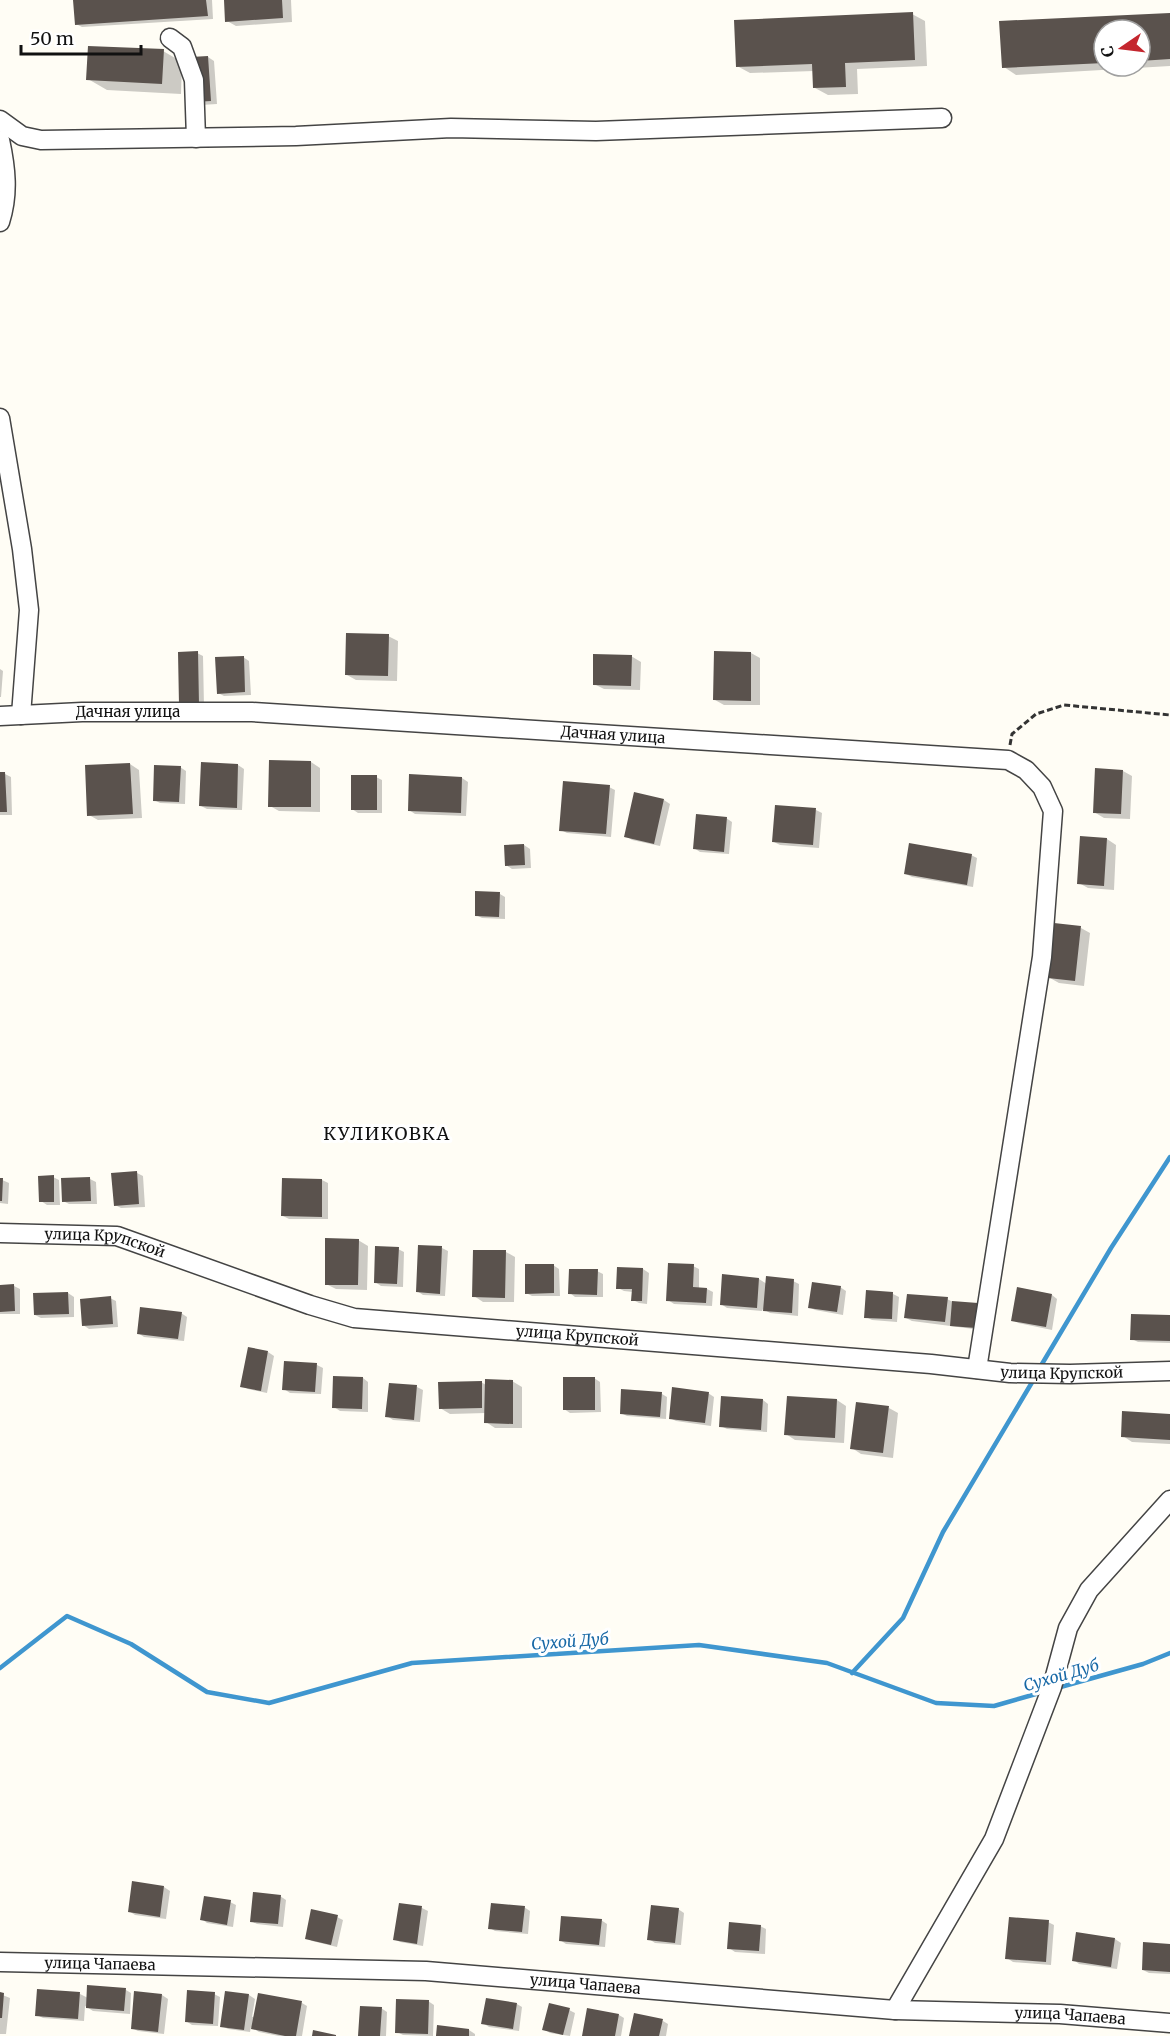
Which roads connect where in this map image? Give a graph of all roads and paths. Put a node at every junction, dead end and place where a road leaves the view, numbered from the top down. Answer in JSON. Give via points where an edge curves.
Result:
{"nodes":[{"id":1,"x":170,"y":38,"type":"dead end"},
{"id":2,"x":942,"y":118,"type":"dead end"},
{"id":3,"x":0,"y":120,"type":"edge"},
{"id":4,"x":196,"y":138,"type":"junction"},
{"id":5,"x":0,"y":140,"type":"edge"},
{"id":6,"x":0,"y":222,"type":"edge"},
{"id":7,"x":0,"y":418,"type":"edge"},
{"id":8,"x":21,"y":715,"type":"junction"},
{"id":9,"x":1170,"y":715,"type":"edge"},
{"id":10,"x":0,"y":716,"type":"edge"},
{"id":11,"x":1008,"y":760,"type":"junction"},
{"id":12,"x":0,"y":1233,"type":"edge"},
{"id":13,"x":977,"y":1369,"type":"junction"},
{"id":14,"x":1170,"y":1371,"type":"edge"},
{"id":15,"x":1170,"y":1500,"type":"edge"},
{"id":16,"x":0,"y":1962,"type":"edge"},
{"id":17,"x":895,"y":2010,"type":"junction"},
{"id":18,"x":1170,"y":2023,"type":"edge"}],
"edges":[{"from":1,"to":4,"type":"street","via":[[182,47],[194,80]]},
{"from":2,"to":4,"type":"street","via":[[596,131],[451,129]]},
{"from":3,"to":4,"type":"street","via":[[22,136],[41,140]]},
{"from":5,"to":6,"type":"street","via":[[7,171],[6,205]]},
{"from":7,"to":8,"type":"street","via":[[29,610]]},
{"from":8,"to":10,"type":"street","name":"Дачная улица"},
{"from":8,"to":11,"type":"street","name":"Дачная улица","via":[[252,712]]},
{"from":9,"to":11,"type":"path","via":[[1064,705],[1036,714],[1012,734]]},
{"from":11,"to":13,"type":"street","via":[[1042,786],[1053,812],[1042,957]]},
{"from":12,"to":13,"type":"street","name":"улица Крупской","via":[[117,1236],[354,1318]]},
{"from":13,"to":14,"type":"street","name":"улица Крупской","via":[[1070,1374]]},
{"from":15,"to":17,"type":"street","via":[[1089,1590],[1068,1628],[1052,1687],[994,1839]]},
{"from":16,"to":17,"type":"street","name":"улица Чапаева","via":[[426,1971]]},
{"from":17,"to":18,"type":"street","name":"улица Чапаева","via":[[1060,2014]]}]}
